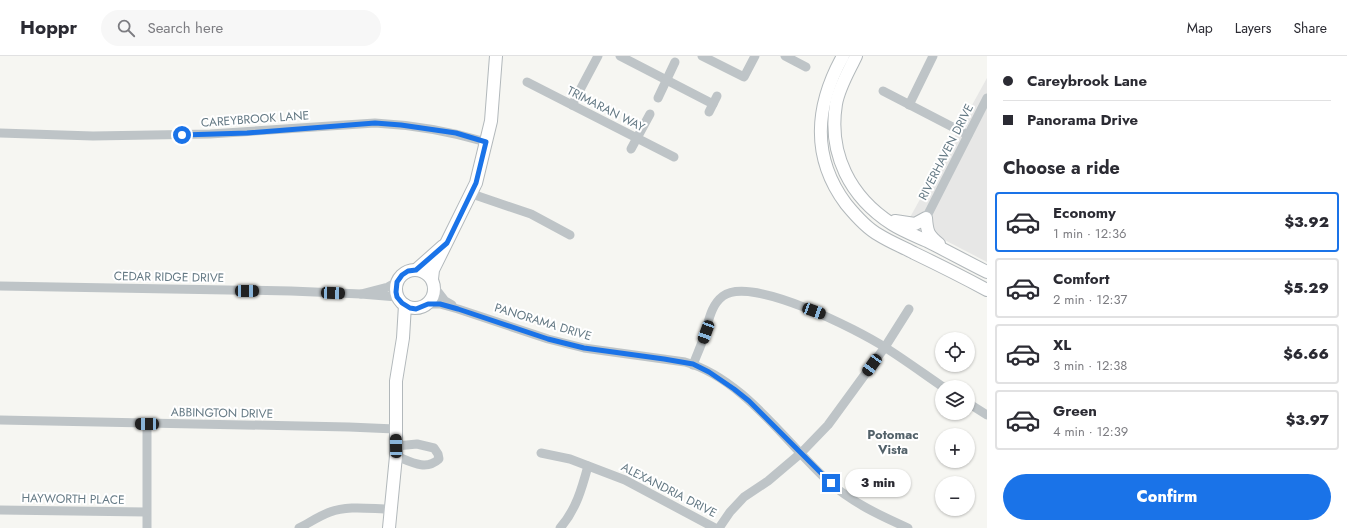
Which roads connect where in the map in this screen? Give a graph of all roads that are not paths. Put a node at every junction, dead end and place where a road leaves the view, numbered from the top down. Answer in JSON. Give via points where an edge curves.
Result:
{"nodes":[{"id":1,"x":496,"y":56,"type":"edge"},
{"id":2,"x":598,"y":56,"type":"edge"},
{"id":3,"x":620,"y":56,"type":"edge"},
{"id":4,"x":702,"y":56,"type":"edge"},
{"id":5,"x":755,"y":56,"type":"edge"},
{"id":6,"x":785,"y":56,"type":"edge"},
{"id":7,"x":843,"y":56,"type":"edge"},
{"id":8,"x":856,"y":56,"type":"edge"},
{"id":9,"x":933,"y":56,"type":"edge"},
{"id":10,"x":675,"y":62,"type":"dead end"},
{"id":11,"x":806,"y":67,"type":"dead end"},
{"id":12,"x":667,"y":80,"type":"junction"},
{"id":13,"x":528,"y":82,"type":"dead end"},
{"id":14,"x":883,"y":90,"type":"dead end"},
{"id":15,"x":658,"y":98,"type":"dead end"},
{"id":16,"x":987,"y":98,"type":"edge"},
{"id":17,"x":713,"y":104,"type":"dead end"},
{"id":18,"x":572,"y":105,"type":"junction"},
{"id":19,"x":909,"y":105,"type":"junction"},
{"id":20,"x":650,"y":114,"type":"dead end"},
{"id":21,"x":0,"y":133,"type":"edge"},
{"id":22,"x":968,"y":135,"type":"junction"},
{"id":23,"x":637,"y":138,"type":"junction"},
{"id":24,"x":486,"y":142,"type":"junction"},
{"id":25,"x":631,"y":150,"type":"dead end"},
{"id":26,"x":674,"y":157,"type":"dead end"},
{"id":27,"x":472,"y":194,"type":"junction"},
{"id":28,"x":882,"y":216,"type":"junction"},
{"id":29,"x":926,"y":218,"type":"junction"},
{"id":30,"x":570,"y":235,"type":"dead end"},
{"id":31,"x":447,"y":243,"type":"junction"},
{"id":32,"x":949,"y":252,"type":"junction"},
{"id":33,"x":416,"y":270,"type":"junction"},
{"id":34,"x":987,"y":272,"type":"edge"},
{"id":35,"x":963,"y":276,"type":"junction"},
{"id":36,"x":397,"y":282,"type":"junction"},
{"id":37,"x":434,"y":283,"type":"junction"},
{"id":38,"x":987,"y":284,"type":"edge"},
{"id":39,"x":0,"y":286,"type":"edge"},
{"id":40,"x":987,"y":290,"type":"edge"},
{"id":41,"x":361,"y":294,"type":"junction"},
{"id":42,"x":401,"y":301,"type":"junction"},
{"id":43,"x":425,"y":306,"type":"junction"},
{"id":44,"x":458,"y":309,"type":"junction"},
{"id":45,"x":910,"y":309,"type":"dead end"},
{"id":46,"x":403,"y":338,"type":"junction"},
{"id":47,"x":885,"y":347,"type":"junction"},
{"id":48,"x":693,"y":364,"type":"junction"},
{"id":49,"x":935,"y":381,"type":"edge"},
{"id":50,"x":975,"y":407,"type":"edge"},
{"id":51,"x":987,"y":415,"type":"edge"},
{"id":52,"x":0,"y":420,"type":"edge"},
{"id":53,"x":147,"y":424,"type":"junction"},
{"id":54,"x":395,"y":429,"type":"junction"},
{"id":55,"x":541,"y":453,"type":"dead end"},
{"id":56,"x":801,"y":453,"type":"junction"},
{"id":57,"x":588,"y":466,"type":"junction"},
{"id":58,"x":391,"y":509,"type":"junction"},
{"id":59,"x":0,"y":510,"type":"edge"},
{"id":60,"x":146,"y":512,"type":"junction"},
{"id":61,"x":147,"y":528,"type":"edge"},
{"id":62,"x":299,"y":528,"type":"edge"},
{"id":63,"x":389,"y":528,"type":"edge"},
{"id":64,"x":560,"y":528,"type":"edge"},
{"id":65,"x":715,"y":528,"type":"edge"},
{"id":66,"x":719,"y":528,"type":"edge"},
{"id":67,"x":908,"y":528,"type":"edge"}],
"edges":[{"from":1,"to":24,"type":"main road","via":[[491,121]]},
{"from":2,"to":18,"type":"street"},
{"from":3,"to":12,"type":"street"},
{"from":4,"to":5,"type":"street","via":[[744,77]]},
{"from":6,"to":11,"type":"street"},
{"from":7,"to":35,"type":"main road","via":[[825,97],[821,119],[821,146],[827,171],[837,192],[855,215],[878,234]]},
{"from":8,"to":28,"type":"main road","via":[[836,103],[834,130],[838,153],[851,185],[869,206]]},
{"from":9,"to":19,"type":"street"},
{"from":10,"to":12,"type":"street"},
{"from":12,"to":15,"type":"street"},
{"from":12,"to":17,"type":"street"},
{"from":13,"to":18,"type":"street","name":"TRIMARAN WAY"},
{"from":14,"to":19,"type":"street"},
{"from":16,"to":22,"type":"street","name":"RIVERHAVEN DRIVE"},
{"from":18,"to":23,"type":"street","name":"TRIMARAN WAY"},
{"from":19,"to":22,"type":"street"},
{"from":20,"to":23,"type":"street"},
{"from":21,"to":24,"type":"street","name":"CAREYBROOK LANE","via":[[93,136],[210,134],[375,123],[456,133]]},
{"from":22,"to":29,"type":"street","name":"RIVERHAVEN DRIVE"},
{"from":23,"to":25,"type":"street"},
{"from":23,"to":26,"type":"street","name":"TRIMARAN WAY"},
{"from":24,"to":27,"type":"main road"},
{"from":27,"to":30,"type":"street","via":[[531,214]]},
{"from":27,"to":31,"type":"main road"},
{"from":28,"to":29,"type":"main road","via":[[915,224]]},
{"from":28,"to":32,"type":"main road","via":[[892,224]]},
{"from":29,"to":32,"type":"main road","via":[[928,234]]},
{"from":31,"to":33,"type":"main road"},
{"from":31,"to":37,"type":"main road","via":[[433,270]]},
{"from":32,"to":34,"type":"main road"},
{"from":33,"to":36,"type":"main road","via":[[408,271]]},
{"from":33,"to":37,"type":"main road","via":[[425,272]]},
{"from":35,"to":38,"type":"main road"},
{"from":35,"to":40,"type":"main road"},
{"from":36,"to":41,"type":"street","name":"CEDAR RIDGE DRIVE"},
{"from":36,"to":42,"type":"main road","via":[[396,292]]},
{"from":37,"to":43,"type":"main road","via":[[434,294]]},
{"from":37,"to":44,"type":"street","name":"PANORAMA DRIVE","via":[[445,301]]},
{"from":39,"to":41,"type":"street","name":"CEDAR RIDGE DRIVE"},
{"from":41,"to":42,"type":"street","name":"CEDAR RIDGE DRIVE"},
{"from":42,"to":43,"type":"main road","via":[[416,309]]},
{"from":42,"to":46,"type":"main road"},
{"from":43,"to":44,"type":"street","name":"PANORAMA DRIVE","via":[[440,304]]},
{"from":43,"to":46,"type":"main road","via":[[414,316]]},
{"from":44,"to":48,"type":"street","name":"PANORAMA DRIVE","via":[[573,346]]},
{"from":45,"to":47,"type":"street"},
{"from":46,"to":54,"type":"main road","via":[[396,381]]},
{"from":47,"to":48,"type":"street","via":[[824,315],[761,293],[737,291],[722,296],[714,305]]},
{"from":47,"to":49,"type":"street"},
{"from":47,"to":56,"type":"street","via":[[828,425]]},
{"from":48,"to":56,"type":"street","name":"PANORAMA DRIVE","via":[[744,397]]},
{"from":50,"to":51,"type":"street"},
{"from":52,"to":53,"type":"street","name":"ABBINGTON DRIVE"},
{"from":53,"to":54,"type":"street","name":"ABBINGTON DRIVE"},
{"from":53,"to":60,"type":"street"},
{"from":54,"to":58,"type":"main road","via":[[396,451]]},
{"from":55,"to":57,"type":"street","name":"ALEXANDRIA DRIVE","via":[[563,457]]},
{"from":56,"to":66,"type":"street","via":[[744,497]]},
{"from":56,"to":67,"type":"street","name":"PANORAMA DRIVE","via":[[831,483],[860,505]]},
{"from":57,"to":64,"type":"street","via":[[578,498]]},
{"from":57,"to":65,"type":"street","name":"ALEXANDRIA DRIVE","via":[[631,483]]},
{"from":58,"to":62,"type":"street","via":[[339,510]]},
{"from":58,"to":63,"type":"main road"},
{"from":59,"to":60,"type":"street","name":"HAYWORTH PLACE"},
{"from":60,"to":61,"type":"street"}]}
